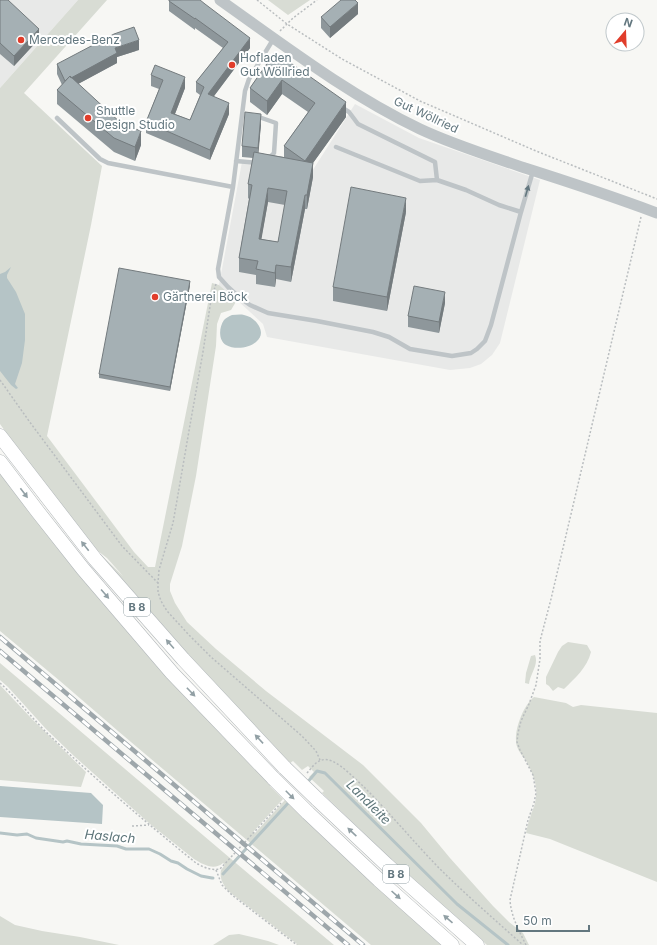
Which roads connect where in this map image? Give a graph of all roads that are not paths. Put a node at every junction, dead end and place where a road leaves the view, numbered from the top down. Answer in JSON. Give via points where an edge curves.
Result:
{"nodes":[{"id":1,"x":220,"y":0,"type":"edge"},
{"id":2,"x":274,"y":38,"type":"junction"},
{"id":3,"x":264,"y":54,"type":"junction"},
{"id":4,"x":284,"y":67,"type":"edge"},
{"id":5,"x":336,"y":103,"type":"edge"},
{"id":6,"x":242,"y":112,"type":"junction"},
{"id":7,"x":57,"y":118,"type":"dead end"},
{"id":8,"x":336,"y":147,"type":"dead end"},
{"id":9,"x":236,"y":161,"type":"junction"},
{"id":10,"x":533,"y":171,"type":"junction"},
{"id":11,"x":437,"y":180,"type":"junction"},
{"id":12,"x":233,"y":187,"type":"junction"},
{"id":13,"x":521,"y":212,"type":"junction"},
{"id":14,"x":657,"y":212,"type":"edge"},
{"id":15,"x":0,"y":436,"type":"edge"},
{"id":16,"x":0,"y":462,"type":"edge"},
{"id":17,"x":452,"y":945,"type":"edge"},
{"id":18,"x":477,"y":945,"type":"edge"}],
"edges":[{"from":1,"to":2,"type":"street","name":"Gut Wöllried"},
{"from":2,"to":3,"type":"lane"},
{"from":2,"to":10,"type":"street","name":"Gut Wöllried","via":[[341,85],[394,116],[452,143]]},
{"from":3,"to":4,"type":"lane"},
{"from":3,"to":6,"type":"lane","via":[[249,80]]},
{"from":5,"to":11,"type":"lane","via":[[349,112],[358,124],[435,162]]},
{"from":6,"to":9,"type":"lane"},
{"from":6,"to":9,"type":"lane","via":[[276,123],[274,152],[265,163]]},
{"from":7,"to":12,"type":"lane","via":[[100,159],[108,163]]},
{"from":8,"to":11,"type":"lane","via":[[420,181]]},
{"from":9,"to":12,"type":"lane"},
{"from":13,"to":10,"type":"lane","one_way":true},
{"from":10,"to":14,"type":"street","name":"Gut Wöllried"},
{"from":11,"to":13,"type":"lane"},
{"from":12,"to":13,"type":"lane","via":[[218,269],[219,277],[240,298],[268,313],[373,332],[389,337],[410,349],[452,356],[471,353],[485,341]]},
{"from":18,"to":15,"type":"highway","number":"B 8","one_way":true,"bridge":true,"via":[[387,866],[285,768],[182,659],[95,559]]},
{"from":16,"to":17,"type":"highway","number":"B 8","one_way":true,"bridge":true,"via":[[83,569],[172,672],[306,812]]}]}
